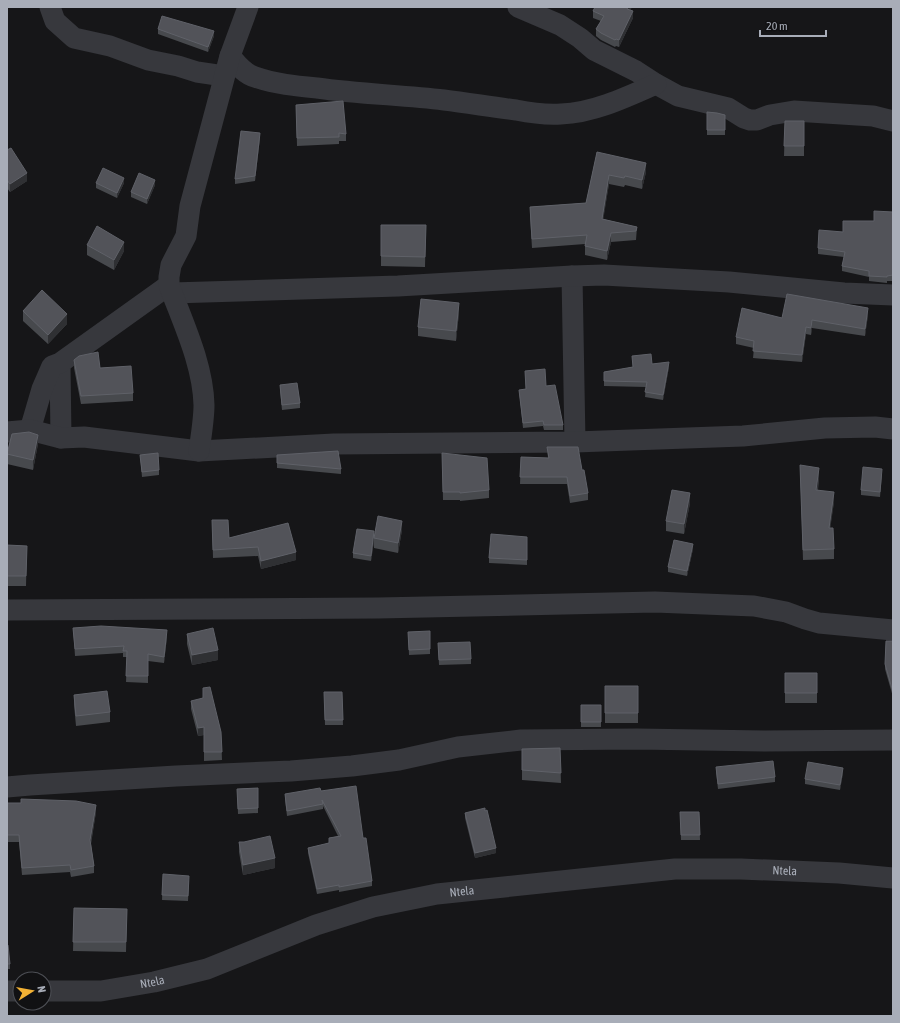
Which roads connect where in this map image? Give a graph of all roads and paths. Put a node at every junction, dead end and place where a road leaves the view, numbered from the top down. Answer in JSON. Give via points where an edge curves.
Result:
{"nodes":[{"id":1,"x":50,"y":7,"type":"edge"},
{"id":2,"x":248,"y":7,"type":"edge"},
{"id":3,"x":518,"y":7,"type":"edge"},
{"id":4,"x":230,"y":56,"type":"junction"},
{"id":5,"x":224,"y":76,"type":"junction"},
{"id":6,"x":656,"y":84,"type":"junction"},
{"id":7,"x":893,"y":121,"type":"edge"},
{"id":8,"x":572,"y":276,"type":"junction"},
{"id":9,"x":170,"y":289,"type":"junction"},
{"id":10,"x":893,"y":295,"type":"edge"},
{"id":11,"x":60,"y":364,"type":"dead end"},
{"id":12,"x":893,"y":429,"type":"edge"},
{"id":13,"x":30,"y":430,"type":"junction"},
{"id":14,"x":7,"y":432,"type":"edge"},
{"id":15,"x":61,"y":438,"type":"junction"},
{"id":16,"x":575,"y":442,"type":"junction"},
{"id":17,"x":199,"y":451,"type":"junction"},
{"id":18,"x":7,"y":610,"type":"edge"},
{"id":19,"x":893,"y":630,"type":"edge"},
{"id":20,"x":893,"y":740,"type":"edge"},
{"id":21,"x":7,"y":787,"type":"edge"},
{"id":22,"x":893,"y":878,"type":"edge"},
{"id":23,"x":52,"y":991,"type":"edge"}],
"edges":[{"from":1,"to":5,"type":"street","via":[[54,21],[74,38],[110,46],[148,60]]},
{"from":2,"to":4,"type":"street"},
{"from":3,"to":6,"type":"street","via":[[560,25],[594,50]]},
{"from":4,"to":5,"type":"street"},
{"from":4,"to":6,"type":"street","via":[[252,76],[266,81],[352,93],[444,100],[541,114],[581,112]]},
{"from":5,"to":9,"type":"street","via":[[190,206],[186,236],[170,265]]},
{"from":6,"to":7,"type":"street","via":[[678,96],[728,108],[750,120],[794,111],[873,116]]},
{"from":8,"to":9,"type":"street","via":[[398,286]]},
{"from":8,"to":10,"type":"street","via":[[604,275],[713,281]]},
{"from":8,"to":16,"type":"street"},
{"from":9,"to":13,"type":"street","via":[[52,366]]},
{"from":9,"to":17,"type":"street","via":[[193,350],[202,385],[204,407]]},
{"from":11,"to":15,"type":"street"},
{"from":12,"to":16,"type":"street","via":[[825,428],[744,436]]},
{"from":13,"to":14,"type":"street"},
{"from":13,"to":15,"type":"street"},
{"from":15,"to":17,"type":"street","via":[[84,437]]},
{"from":16,"to":17,"type":"street","via":[[334,444]]},
{"from":18,"to":19,"type":"street","via":[[378,608],[655,602],[754,606],[786,612],[819,623]]},
{"from":20,"to":21,"type":"street","via":[[521,740],[458,747],[399,760],[352,766]]},
{"from":22,"to":23,"type":"street","name":"Ntela","via":[[839,873],[675,869],[437,894],[372,907],[316,925],[207,969],[154,982],[101,990]]}]}
